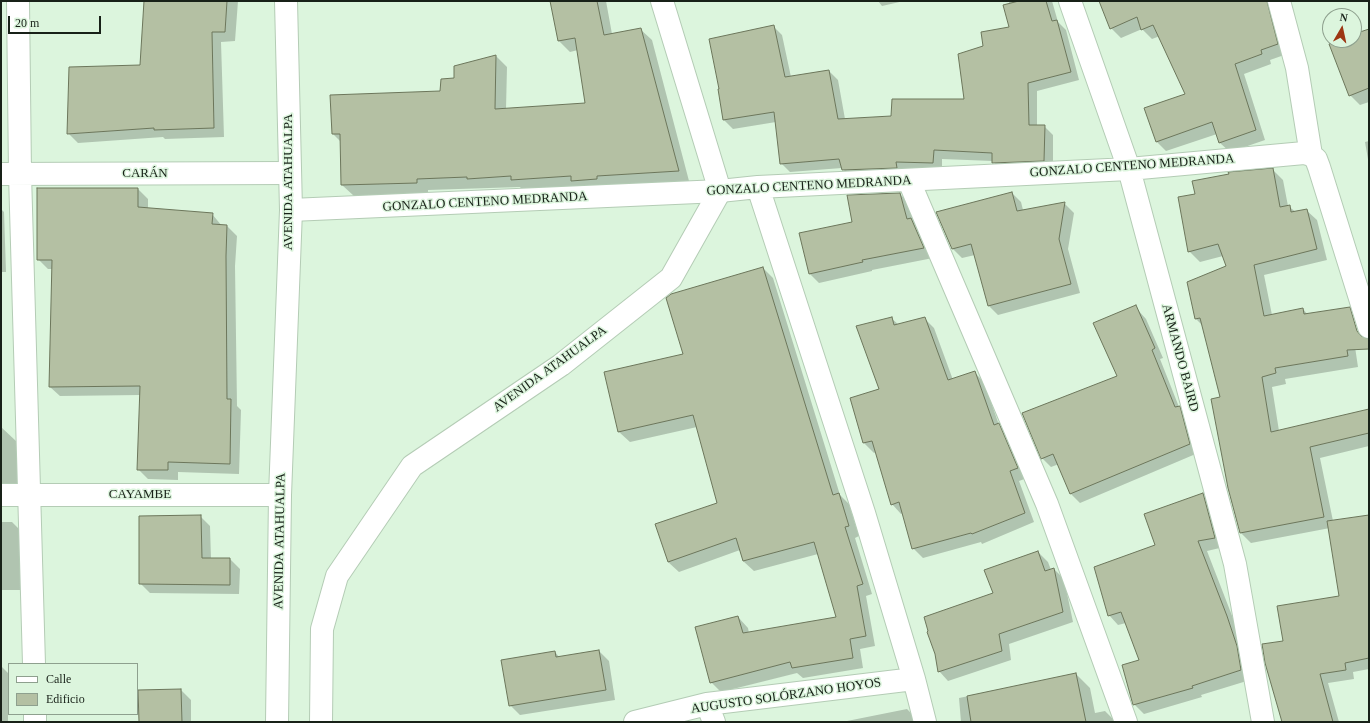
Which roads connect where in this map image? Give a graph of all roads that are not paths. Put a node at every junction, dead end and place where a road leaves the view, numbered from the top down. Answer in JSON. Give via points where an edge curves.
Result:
{"nodes":[{"id":1,"x":18,"y":1,"type":"edge"},
{"id":2,"x":286,"y":1,"type":"edge"},
{"id":3,"x":662,"y":1,"type":"edge"},
{"id":4,"x":1070,"y":1,"type":"edge"},
{"id":5,"x":1279,"y":1,"type":"edge"},
{"id":6,"x":1315,"y":161,"type":"junction"},
{"id":7,"x":1129,"y":169,"type":"junction"},
{"id":8,"x":290,"y":173,"type":"junction"},
{"id":9,"x":10,"y":174,"type":"edge"},
{"id":10,"x":909,"y":180,"type":"junction"},
{"id":11,"x":758,"y":187,"type":"junction"},
{"id":12,"x":720,"y":190,"type":"junction"},
{"id":13,"x":291,"y":210,"type":"junction"},
{"id":14,"x":1369,"y":327,"type":"edge"},
{"id":15,"x":1,"y":495,"type":"edge"},
{"id":16,"x":30,"y":495,"type":"junction"},
{"id":17,"x":280,"y":495,"type":"junction"},
{"id":18,"x":34,"y":663,"type":"edge"},
{"id":19,"x":914,"y":679,"type":"junction"},
{"id":20,"x":711,"y":713,"type":"edge"},
{"id":21,"x":277,"y":722,"type":"edge"},
{"id":22,"x":321,"y":722,"type":"edge"},
{"id":23,"x":636,"y":722,"type":"edge"},
{"id":24,"x":925,"y":722,"type":"edge"},
{"id":25,"x":1126,"y":722,"type":"edge"},
{"id":26,"x":1262,"y":722,"type":"edge"}],
"edges":[{"from":1,"to":9,"type":"main road"},
{"from":2,"to":8,"type":"main road","name":"AVENIDA ATAHUALPA"},
{"from":3,"to":12,"type":"main road"},
{"from":4,"to":7,"type":"main road","name":"ARMANDO BAIRD"},
{"from":5,"to":6,"type":"main road","via":[[1297,68]]},
{"from":6,"to":7,"type":"main road","name":"GONZALO CENTENO MEDRANDA","via":[[1304,153]]},
{"from":6,"to":14,"type":"main road"},
{"from":7,"to":10,"type":"main road","name":"GONZALO CENTENO MEDRANDA"},
{"from":7,"to":26,"type":"main road","name":"ARMANDO BAIRD","via":[[1235,564]]},
{"from":8,"to":9,"type":"main road","name":"CARÁN"},
{"from":8,"to":13,"type":"main road","name":"AVENIDA ATAHUALPA"},
{"from":9,"to":16,"type":"main road"},
{"from":10,"to":11,"type":"main road","name":"GONZALO CENTENO MEDRANDA"},
{"from":10,"to":25,"type":"main road","via":[[1047,504]]},
{"from":11,"to":12,"type":"main road","name":"GONZALO CENTENO MEDRANDA"},
{"from":11,"to":19,"type":"main road","via":[[862,505]]},
{"from":12,"to":13,"type":"main road","name":"GONZALO CENTENO MEDRANDA"},
{"from":12,"to":22,"type":"main road","name":"AVENIDA ATAHUALPA","via":[[671,278],[561,364],[412,466],[337,576],[322,629]]},
{"from":13,"to":17,"type":"main road","name":"AVENIDA ATAHUALPA"},
{"from":15,"to":16,"type":"main road","name":"CAYAMBE"},
{"from":16,"to":17,"type":"main road","name":"CAYAMBE"},
{"from":16,"to":18,"type":"main road"},
{"from":17,"to":21,"type":"main road","name":"AVENIDA ATAHUALPA"},
{"from":19,"to":20,"type":"main road","name":"AUGUSTO SOLÓRZANO HOYOS"},
{"from":19,"to":24,"type":"main road"},
{"from":20,"to":23,"type":"main road","name":"AUGUSTO SOLÓRZANO HOYOS"}]}
